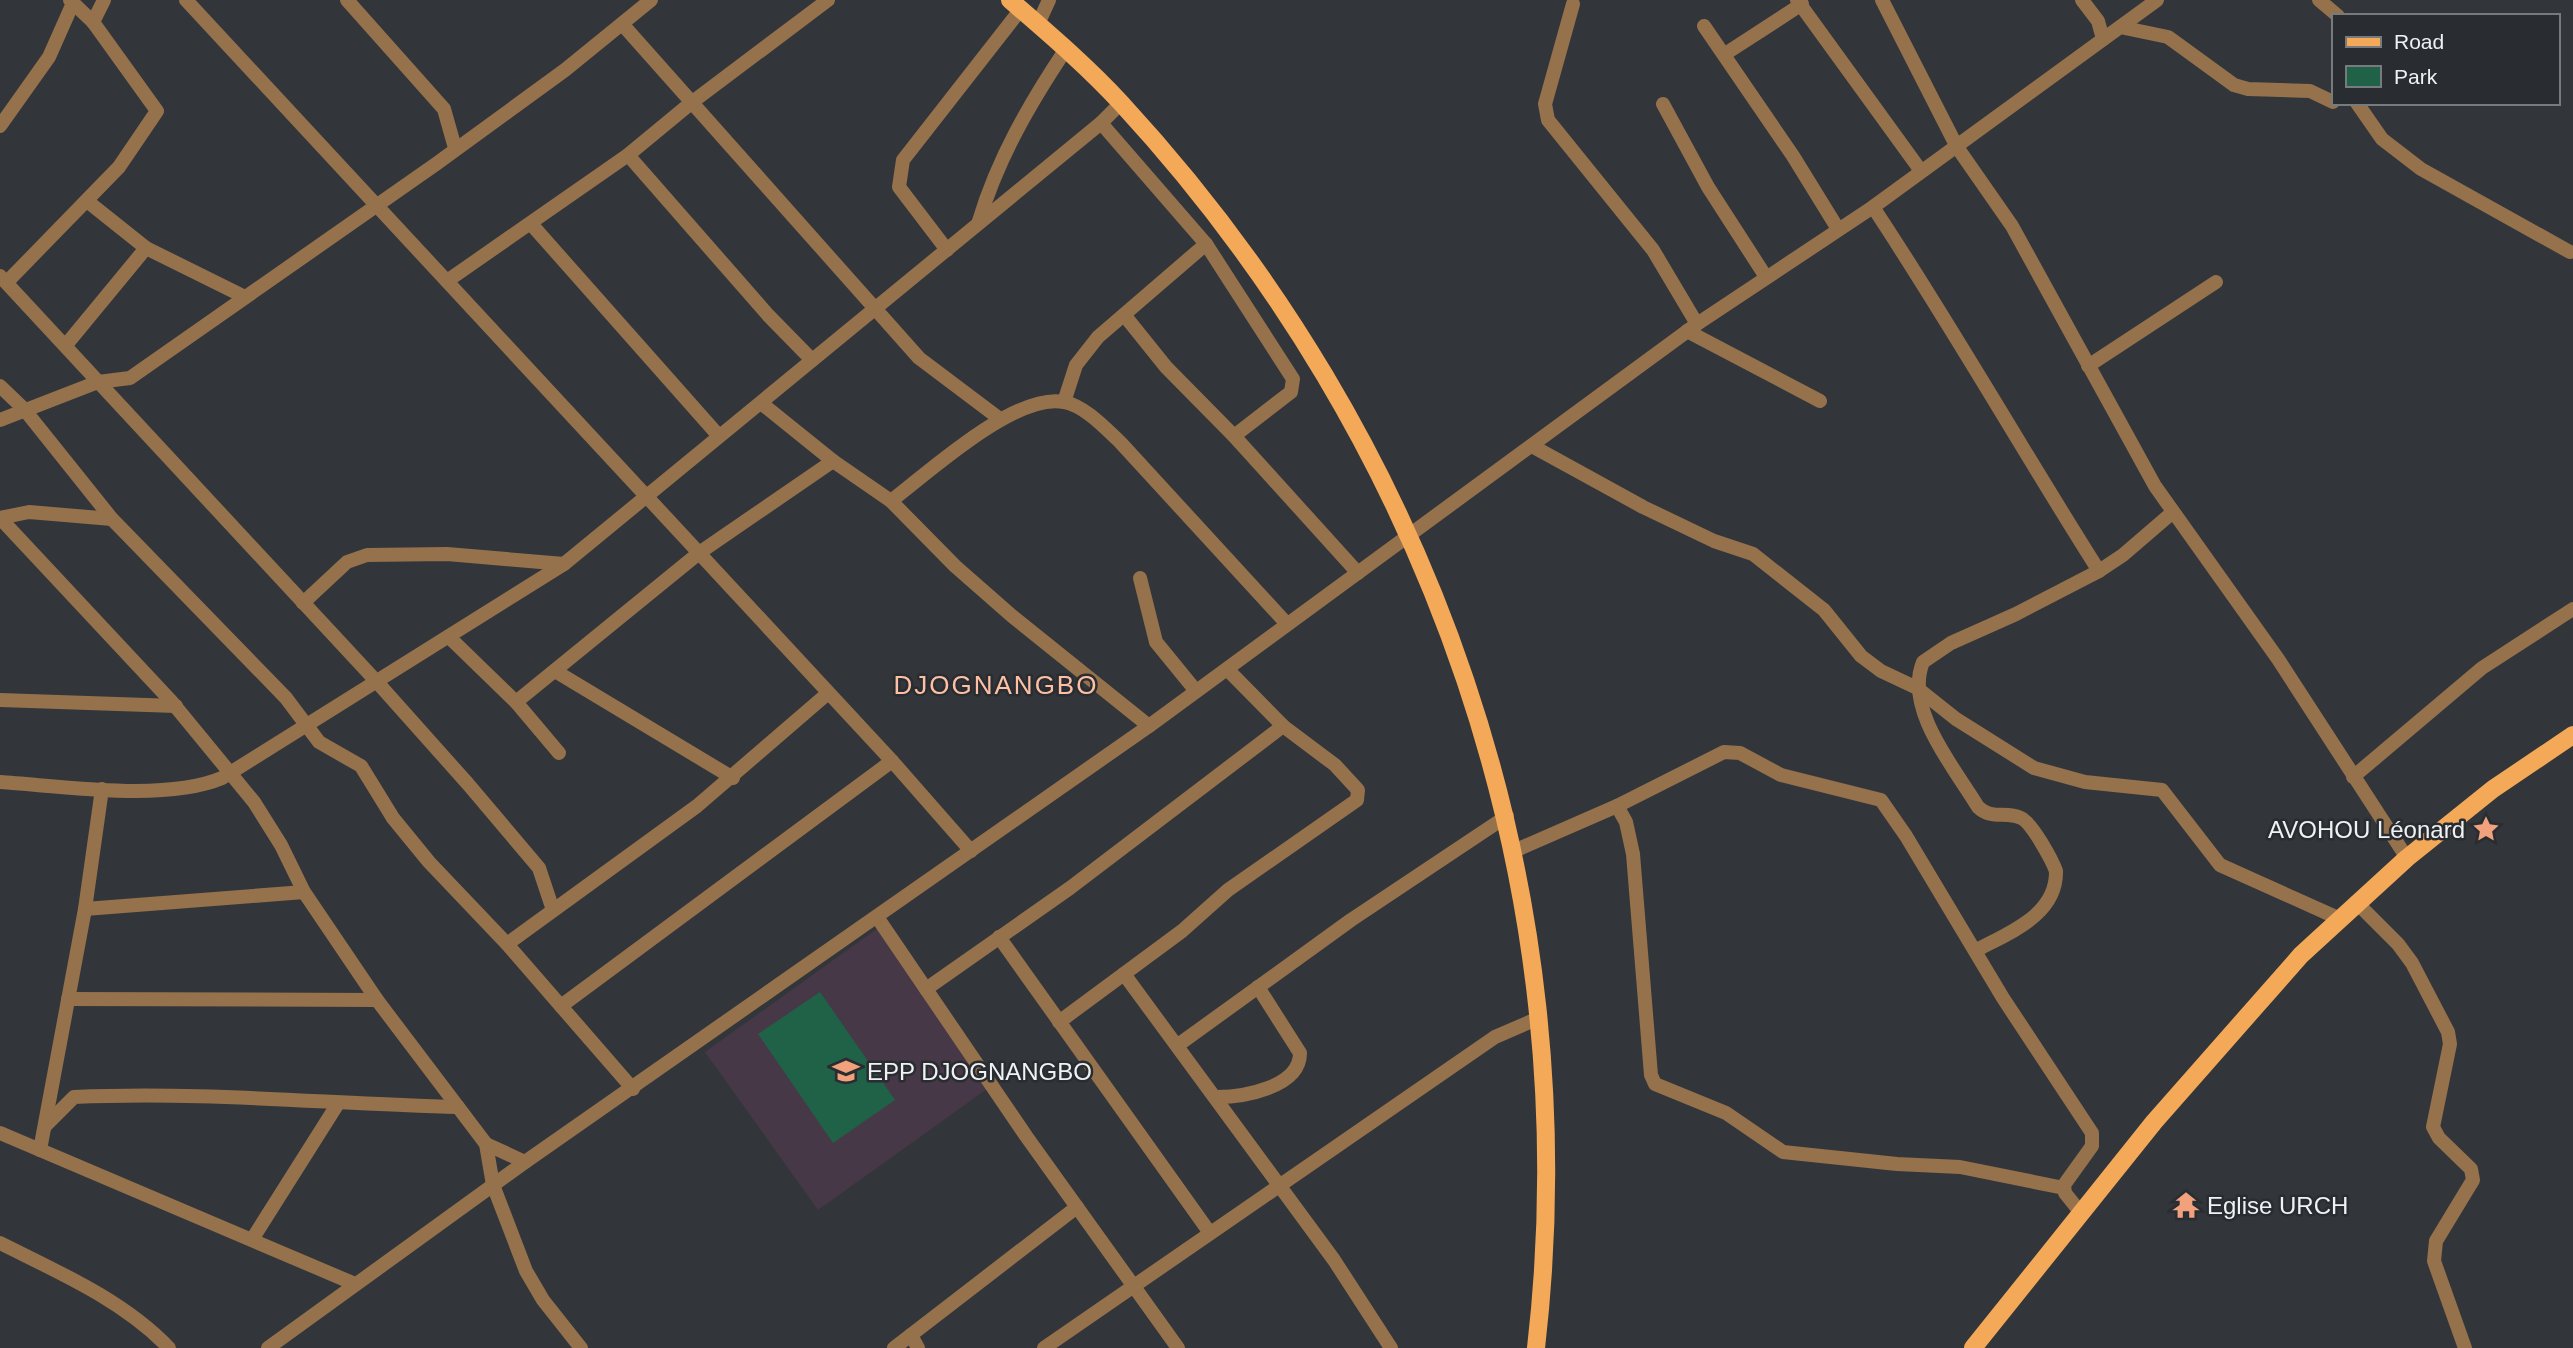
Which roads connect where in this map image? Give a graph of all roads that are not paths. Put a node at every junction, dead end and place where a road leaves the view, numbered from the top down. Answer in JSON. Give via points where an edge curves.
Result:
{"nodes":[{"id":1,"x":104,"y":0,"type":"edge"},
{"id":2,"x":186,"y":0,"type":"edge"},
{"id":3,"x":347,"y":0,"type":"edge"},
{"id":4,"x":651,"y":0,"type":"edge"},
{"id":5,"x":828,"y":0,"type":"edge"},
{"id":6,"x":1049,"y":0,"type":"edge"},
{"id":7,"x":1882,"y":0,"type":"edge"},
{"id":8,"x":2082,"y":0,"type":"edge"},
{"id":9,"x":2157,"y":0,"type":"edge"},
{"id":10,"x":2319,"y":0,"type":"edge"},
{"id":11,"x":72,"y":2,"type":"edge"},
{"id":12,"x":1799,"y":2,"type":"edge"},
{"id":13,"x":1573,"y":4,"type":"dead end"},
{"id":14,"x":1015,"y":5,"type":"edge"},
{"id":15,"x":2336,"y":14,"type":"edge"},
{"id":16,"x":93,"y":22,"type":"junction"},
{"id":17,"x":1038,"y":24,"type":"junction"},
{"id":18,"x":623,"y":25,"type":"junction"},
{"id":19,"x":1704,"y":26,"type":"dead end"},
{"id":20,"x":2120,"y":27,"type":"junction"},
{"id":21,"x":2103,"y":40,"type":"junction"},
{"id":22,"x":1066,"y":49,"type":"junction"},
{"id":23,"x":1725,"y":54,"type":"junction"},
{"id":24,"x":2332,"y":102,"type":"edge"},
{"id":25,"x":691,"y":103,"type":"junction"},
{"id":26,"x":1121,"y":103,"type":"junction"},
{"id":27,"x":1663,"y":104,"type":"dead end"},
{"id":28,"x":2338,"y":105,"type":"edge"},
{"id":29,"x":2358,"y":105,"type":"edge"},
{"id":30,"x":2364,"y":117,"type":"junction"},
{"id":31,"x":1101,"y":123,"type":"junction"},
{"id":32,"x":0,"y":126,"type":"edge"},
{"id":33,"x":1957,"y":147,"type":"junction"},
{"id":34,"x":455,"y":148,"type":"junction"},
{"id":35,"x":628,"y":155,"type":"junction"},
{"id":36,"x":1921,"y":171,"type":"junction"},
{"id":37,"x":87,"y":201,"type":"junction"},
{"id":38,"x":374,"y":204,"type":"junction"},
{"id":39,"x":1873,"y":207,"type":"junction"},
{"id":40,"x":979,"y":222,"type":"junction"},
{"id":41,"x":532,"y":225,"type":"junction"},
{"id":42,"x":1838,"y":229,"type":"junction"},
{"id":43,"x":1206,"y":244,"type":"junction"},
{"id":44,"x":146,"y":248,"type":"junction"},
{"id":45,"x":947,"y":250,"type":"junction"},
{"id":46,"x":2570,"y":252,"type":"dead end"},
{"id":47,"x":1766,"y":277,"type":"junction"},
{"id":48,"x":3,"y":279,"type":"edge"},
{"id":49,"x":447,"y":281,"type":"junction"},
{"id":50,"x":2216,"y":282,"type":"dead end"},
{"id":51,"x":246,"y":297,"type":"junction"},
{"id":52,"x":874,"y":310,"type":"junction"},
{"id":53,"x":1125,"y":316,"type":"junction"},
{"id":54,"x":1692,"y":327,"type":"junction"},
{"id":55,"x":66,"y":345,"type":"junction"},
{"id":56,"x":812,"y":360,"type":"junction"},
{"id":57,"x":2088,"y":366,"type":"junction"},
{"id":58,"x":98,"y":382,"type":"junction"},
{"id":59,"x":0,"y":386,"type":"edge"},
{"id":60,"x":1821,"y":401,"type":"dead end"},
{"id":61,"x":1064,"y":402,"type":"junction"},
{"id":62,"x":761,"y":403,"type":"junction"},
{"id":63,"x":24,"y":409,"type":"junction"},
{"id":64,"x":1000,"y":419,"type":"junction"},
{"id":65,"x":0,"y":420,"type":"edge"},
{"id":66,"x":718,"y":435,"type":"junction"},
{"id":67,"x":1234,"y":436,"type":"junction"},
{"id":68,"x":1532,"y":446,"type":"junction"},
{"id":69,"x":833,"y":461,"type":"junction"},
{"id":70,"x":645,"y":497,"type":"junction"},
{"id":71,"x":891,"y":500,"type":"junction"},
{"id":72,"x":2173,"y":512,"type":"junction"},
{"id":73,"x":0,"y":518,"type":"edge"},
{"id":74,"x":112,"y":519,"type":"junction"},
{"id":75,"x":1410,"y":536,"type":"junction"},
{"id":76,"x":699,"y":553,"type":"junction"},
{"id":77,"x":564,"y":564,"type":"junction"},
{"id":78,"x":2099,"y":571,"type":"junction"},
{"id":79,"x":1358,"y":573,"type":"junction"},
{"id":80,"x":1140,"y":578,"type":"dead end"},
{"id":81,"x":303,"y":603,"type":"junction"},
{"id":82,"x":2573,"y":609,"type":"edge"},
{"id":83,"x":1287,"y":624,"type":"junction"},
{"id":84,"x":450,"y":638,"type":"junction"},
{"id":85,"x":1227,"y":669,"type":"junction"},
{"id":86,"x":555,"y":671,"type":"junction"},
{"id":87,"x":377,"y":682,"type":"junction"},
{"id":88,"x":1917,"y":688,"type":"junction"},
{"id":89,"x":1196,"y":691,"type":"junction"},
{"id":90,"x":827,"y":694,"type":"junction"},
{"id":91,"x":0,"y":700,"type":"edge"},
{"id":92,"x":516,"y":702,"type":"junction"},
{"id":93,"x":176,"y":706,"type":"junction"},
{"id":94,"x":308,"y":725,"type":"junction"},
{"id":95,"x":1149,"y":726,"type":"junction"},
{"id":96,"x":1283,"y":726,"type":"junction"},
{"id":97,"x":2573,"y":735,"type":"edge"},
{"id":98,"x":559,"y":753,"type":"dead end"},
{"id":99,"x":892,"y":761,"type":"junction"},
{"id":100,"x":232,"y":773,"type":"junction"},
{"id":101,"x":2353,"y":777,"type":"junction"},
{"id":102,"x":733,"y":778,"type":"junction"},
{"id":103,"x":0,"y":782,"type":"edge"},
{"id":104,"x":102,"y":789,"type":"junction"},
{"id":105,"x":1618,"y":806,"type":"junction"},
{"id":106,"x":1507,"y":816,"type":"junction"},
{"id":107,"x":971,"y":851,"type":"junction"},
{"id":108,"x":1514,"y":851,"type":"junction"},
{"id":109,"x":2407,"y":858,"type":"junction"},
{"id":110,"x":304,"y":892,"type":"junction"},
{"id":111,"x":2356,"y":902,"type":"junction"},
{"id":112,"x":85,"y":909,"type":"junction"},
{"id":113,"x":553,"y":910,"type":"junction"},
{"id":114,"x":877,"y":917,"type":"junction"},
{"id":115,"x":2338,"y":918,"type":"junction"},
{"id":116,"x":999,"y":937,"type":"junction"},
{"id":117,"x":507,"y":944,"type":"junction"},
{"id":118,"x":1977,"y":950,"type":"junction"},
{"id":119,"x":1124,"y":974,"type":"junction"},
{"id":120,"x":1258,"y":987,"type":"junction"},
{"id":121,"x":926,"y":989,"type":"junction"},
{"id":122,"x":68,"y":999,"type":"junction"},
{"id":123,"x":377,"y":1000,"type":"junction"},
{"id":124,"x":561,"y":1006,"type":"junction"},
{"id":125,"x":1539,"y":1018,"type":"junction"},
{"id":126,"x":1059,"y":1022,"type":"junction"},
{"id":127,"x":1178,"y":1045,"type":"junction"},
{"id":128,"x":53,"y":1082,"type":"junction"},
{"id":129,"x":633,"y":1089,"type":"junction"},
{"id":130,"x":74,"y":1097,"type":"junction"},
{"id":131,"x":1217,"y":1097,"type":"junction"},
{"id":132,"x":337,"y":1105,"type":"junction"},
{"id":133,"x":458,"y":1107,"type":"junction"},
{"id":134,"x":46,"y":1126,"type":"junction"},
{"id":135,"x":0,"y":1133,"type":"edge"},
{"id":136,"x":486,"y":1144,"type":"junction"},
{"id":137,"x":40,"y":1150,"type":"junction"},
{"id":138,"x":525,"y":1162,"type":"junction"},
{"id":139,"x":493,"y":1185,"type":"junction"},
{"id":140,"x":1278,"y":1186,"type":"junction"},
{"id":141,"x":2064,"y":1188,"type":"junction"},
{"id":142,"x":1077,"y":1208,"type":"junction"},
{"id":143,"x":2081,"y":1213,"type":"junction"},
{"id":144,"x":1210,"y":1233,"type":"junction"},
{"id":145,"x":253,"y":1238,"type":"junction"},
{"id":146,"x":0,"y":1243,"type":"edge"},
{"id":147,"x":355,"y":1283,"type":"junction"},
{"id":148,"x":1134,"y":1286,"type":"junction"},
{"id":149,"x":915,"y":1342,"type":"edge"},
{"id":150,"x":169,"y":1348,"type":"edge"},
{"id":151,"x":268,"y":1348,"type":"edge"},
{"id":152,"x":581,"y":1348,"type":"edge"},
{"id":153,"x":894,"y":1348,"type":"edge"},
{"id":154,"x":1044,"y":1348,"type":"edge"},
{"id":155,"x":1178,"y":1348,"type":"edge"},
{"id":156,"x":1391,"y":1348,"type":"edge"},
{"id":157,"x":1536,"y":1348,"type":"edge"},
{"id":158,"x":1973,"y":1348,"type":"edge"},
{"id":159,"x":2465,"y":1348,"type":"edge"}],
"edges":[{"from":1,"to":16,"type":"street"},
{"from":2,"to":38,"type":"street"},
{"from":3,"to":34,"type":"street","via":[[444,109]]},
{"from":4,"to":18,"type":"street"},
{"from":5,"to":25,"type":"street"},
{"from":6,"to":17,"type":"street"},
{"from":7,"to":33,"type":"street"},
{"from":8,"to":21,"type":"street","via":[[2098,22]]},
{"from":9,"to":20,"type":"street"},
{"from":10,"to":15,"type":"street"},
{"from":11,"to":16,"type":"street"},
{"from":11,"to":32,"type":"street","via":[[49,57]]},
{"from":12,"to":23,"type":"street"},
{"from":12,"to":36,"type":"street"},
{"from":13,"to":54,"type":"street","via":[[1545,104],[1548,120],[1653,250]]},
{"from":14,"to":17,"type":"main road"},
{"from":14,"to":45,"type":"street","via":[[903,160],[899,187]]},
{"from":16,"to":37,"type":"street","via":[[157,111],[119,167]]},
{"from":17,"to":22,"type":"main road"},
{"from":18,"to":25,"type":"street"},
{"from":18,"to":34,"type":"street"},
{"from":19,"to":23,"type":"street"},
{"from":20,"to":21,"type":"street"},
{"from":20,"to":24,"type":"street","via":[[2168,37],[2234,85],[2310,91]]},
{"from":21,"to":33,"type":"street"},
{"from":22,"to":26,"type":"main road"},
{"from":22,"to":40,"type":"street","via":[[1028,107],[990,186]]},
{"from":23,"to":42,"type":"street"},
{"from":25,"to":35,"type":"street"},
{"from":25,"to":52,"type":"street"},
{"from":26,"to":31,"type":"street"},
{"from":26,"to":75,"type":"main road","via":[[1233,240],[1297,332],[1342,404]]},
{"from":27,"to":47,"type":"street"},
{"from":28,"to":30,"type":"street"},
{"from":29,"to":30,"type":"street"},
{"from":30,"to":46,"type":"street","via":[[2382,139],[2421,169]]},
{"from":31,"to":40,"type":"street"},
{"from":31,"to":43,"type":"street"},
{"from":33,"to":36,"type":"street"},
{"from":33,"to":57,"type":"street","via":[[2012,226]]},
{"from":34,"to":38,"type":"street"},
{"from":35,"to":41,"type":"street"},
{"from":35,"to":56,"type":"street"},
{"from":36,"to":39,"type":"street"},
{"from":37,"to":44,"type":"street"},
{"from":37,"to":48,"type":"street"},
{"from":38,"to":49,"type":"street"},
{"from":38,"to":51,"type":"street"},
{"from":39,"to":42,"type":"street"},
{"from":39,"to":78,"type":"street","via":[[1944,313]]},
{"from":40,"to":45,"type":"street"},
{"from":41,"to":49,"type":"street"},
{"from":41,"to":66,"type":"street"},
{"from":42,"to":47,"type":"street"},
{"from":43,"to":53,"type":"street"},
{"from":43,"to":67,"type":"street","via":[[1293,379],[1291,392]]},
{"from":44,"to":51,"type":"street"},
{"from":44,"to":55,"type":"street"},
{"from":45,"to":52,"type":"street"},
{"from":47,"to":54,"type":"street"},
{"from":48,"to":55,"type":"street"},
{"from":49,"to":70,"type":"street"},
{"from":50,"to":57,"type":"street"},
{"from":51,"to":58,"type":"street","via":[[130,378]]},
{"from":52,"to":56,"type":"street"},
{"from":52,"to":64,"type":"street","via":[[919,358]]},
{"from":53,"to":61,"type":"street","via":[[1084,352]]},
{"from":53,"to":67,"type":"street","via":[[1166,367]]},
{"from":54,"to":60,"type":"street"},
{"from":54,"to":68,"type":"street"},
{"from":55,"to":58,"type":"street"},
{"from":56,"to":62,"type":"street"},
{"from":57,"to":72,"type":"street"},
{"from":58,"to":63,"type":"street"},
{"from":58,"to":81,"type":"street"},
{"from":59,"to":63,"type":"street"},
{"from":61,"to":64,"type":"street","via":[[1023,406]]},
{"from":61,"to":83,"type":"street","via":[[1090,415],[1120,442]]},
{"from":62,"to":66,"type":"street"},
{"from":62,"to":69,"type":"street"},
{"from":63,"to":65,"type":"street"},
{"from":63,"to":74,"type":"street"},
{"from":64,"to":71,"type":"street"},
{"from":66,"to":70,"type":"street"},
{"from":67,"to":79,"type":"street"},
{"from":68,"to":75,"type":"street"},
{"from":68,"to":88,"type":"street","via":[[1643,507],[1753,554],[1824,610],[1861,656]]},
{"from":69,"to":71,"type":"street"},
{"from":69,"to":76,"type":"street"},
{"from":70,"to":76,"type":"street"},
{"from":70,"to":77,"type":"street"},
{"from":71,"to":95,"type":"street","via":[[1012,616]]},
{"from":72,"to":78,"type":"street"},
{"from":72,"to":101,"type":"street","via":[[2278,659]]},
{"from":73,"to":74,"type":"street","via":[[29,512]]},
{"from":73,"to":93,"type":"street"},
{"from":74,"to":94,"type":"street","via":[[219,626]]},
{"from":75,"to":79,"type":"street"},
{"from":75,"to":106,"type":"main road","via":[[1461,661]]},
{"from":76,"to":86,"type":"street"},
{"from":76,"to":90,"type":"street"},
{"from":77,"to":81,"type":"street","via":[[447,555],[368,555],[347,562]]},
{"from":77,"to":84,"type":"street"},
{"from":78,"to":88,"type":"street","via":[[1927,657]]},
{"from":79,"to":83,"type":"street"},
{"from":80,"to":89,"type":"street","via":[[1156,642]]},
{"from":81,"to":87,"type":"street"},
{"from":82,"to":101,"type":"street","via":[[2482,668]]},
{"from":83,"to":85,"type":"street"},
{"from":84,"to":87,"type":"street"},
{"from":84,"to":92,"type":"street"},
{"from":85,"to":89,"type":"street"},
{"from":85,"to":96,"type":"street"},
{"from":86,"to":92,"type":"street"},
{"from":86,"to":102,"type":"street"},
{"from":87,"to":94,"type":"street"},
{"from":87,"to":113,"type":"street","via":[[532,859]]},
{"from":88,"to":115,"type":"street","via":[[1956,719],[2034,768],[2085,782],[2162,790],[2220,865]]},
{"from":88,"to":118,"type":"street","via":[[1927,724],[1978,807],[1989,815],[2026,821],[2056,871],[2051,899],[2026,924]]},
{"from":89,"to":95,"type":"street"},
{"from":90,"to":99,"type":"street"},
{"from":90,"to":102,"type":"street"},
{"from":91,"to":93,"type":"street"},
{"from":92,"to":98,"type":"street"},
{"from":93,"to":100,"type":"street"},
{"from":94,"to":100,"type":"street"},
{"from":94,"to":117,"type":"street","via":[[324,747],[361,766],[407,836]]},
{"from":95,"to":107,"type":"street"},
{"from":96,"to":116,"type":"street"},
{"from":96,"to":119,"type":"street","via":[[1347,775],[1359,790],[1357,800],[1228,890]]},
{"from":97,"to":109,"type":"main road","via":[[2493,789]]},
{"from":99,"to":107,"type":"street"},
{"from":99,"to":124,"type":"street"},
{"from":100,"to":104,"type":"street","via":[[186,788]]},
{"from":100,"to":110,"type":"street","via":[[268,823]]},
{"from":101,"to":109,"type":"street"},
{"from":102,"to":113,"type":"street"},
{"from":103,"to":104,"type":"street"},
{"from":104,"to":112,"type":"street"},
{"from":105,"to":108,"type":"street"},
{"from":105,"to":118,"type":"street","via":[[1728,751],[1781,775],[1876,798],[1906,836]]},
{"from":105,"to":141,"type":"street","via":[[1633,854],[1655,1084],[1726,1113],[1783,1152],[1960,1167]]},
{"from":106,"to":108,"type":"main road"},
{"from":106,"to":120,"type":"street"},
{"from":107,"to":114,"type":"street"},
{"from":108,"to":125,"type":"main road"},
{"from":109,"to":111,"type":"main road"},
{"from":110,"to":112,"type":"street"},
{"from":110,"to":123,"type":"street"},
{"from":111,"to":115,"type":"main road"},
{"from":111,"to":159,"type":"street","via":[[2412,963],[2450,1038],[2433,1127],[2472,1169],[2473,1180],[2436,1241],[2434,1261]]},
{"from":112,"to":122,"type":"street"},
{"from":113,"to":117,"type":"street"},
{"from":114,"to":121,"type":"street"},
{"from":114,"to":129,"type":"street"},
{"from":115,"to":143,"type":"main road","via":[[2154,1122]]},
{"from":116,"to":121,"type":"street"},
{"from":116,"to":126,"type":"street"},
{"from":117,"to":124,"type":"street"},
{"from":118,"to":141,"type":"street","via":[[2003,998],[2092,1133],[2092,1146]]},
{"from":119,"to":126,"type":"street"},
{"from":119,"to":127,"type":"street"},
{"from":120,"to":127,"type":"street"},
{"from":120,"to":131,"type":"street","via":[[1300,1058],[1265,1091]]},
{"from":121,"to":142,"type":"street"},
{"from":122,"to":123,"type":"street"},
{"from":122,"to":128,"type":"street"},
{"from":123,"to":133,"type":"street"},
{"from":124,"to":129,"type":"street"},
{"from":125,"to":140,"type":"street","via":[[1495,1037]]},
{"from":125,"to":157,"type":"main road","via":[[1547,1197]]},
{"from":126,"to":144,"type":"street"},
{"from":127,"to":131,"type":"street"},
{"from":128,"to":130,"type":"street"},
{"from":128,"to":134,"type":"street"},
{"from":129,"to":138,"type":"street"},
{"from":130,"to":132,"type":"street","via":[[182,1095]]},
{"from":130,"to":134,"type":"street"},
{"from":131,"to":140,"type":"street"},
{"from":132,"to":133,"type":"street"},
{"from":132,"to":145,"type":"street"},
{"from":133,"to":136,"type":"street"},
{"from":134,"to":137,"type":"street"},
{"from":135,"to":137,"type":"street"},
{"from":136,"to":138,"type":"street"},
{"from":136,"to":139,"type":"street"},
{"from":137,"to":145,"type":"street"},
{"from":138,"to":139,"type":"street"},
{"from":139,"to":147,"type":"street"},
{"from":139,"to":152,"type":"street","via":[[526,1271]]},
{"from":140,"to":144,"type":"street"},
{"from":140,"to":156,"type":"street","via":[[1334,1260]]},
{"from":141,"to":143,"type":"street"},
{"from":142,"to":148,"type":"street"},
{"from":142,"to":149,"type":"street"},
{"from":143,"to":158,"type":"main road"},
{"from":144,"to":148,"type":"street"},
{"from":145,"to":147,"type":"street"},
{"from":146,"to":150,"type":"street","via":[[80,1283]]},
{"from":147,"to":151,"type":"street"},
{"from":148,"to":154,"type":"street"},
{"from":148,"to":155,"type":"street"},
{"from":149,"to":153,"type":"street"}]}
